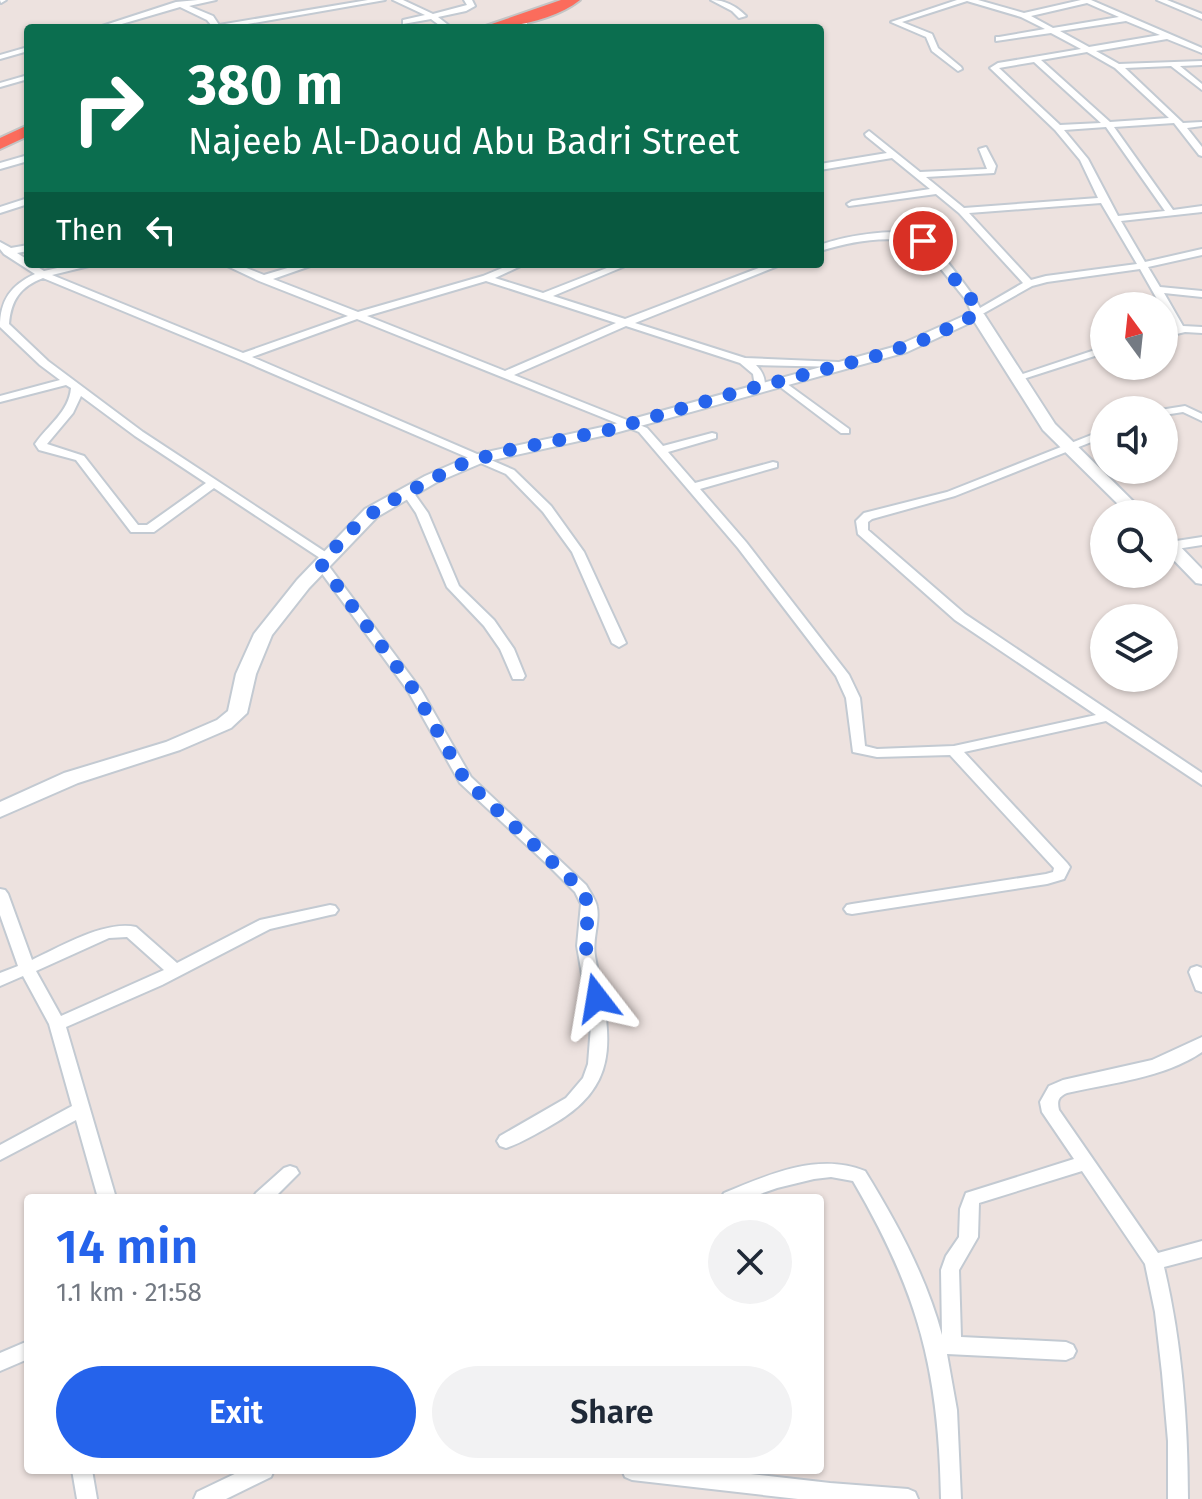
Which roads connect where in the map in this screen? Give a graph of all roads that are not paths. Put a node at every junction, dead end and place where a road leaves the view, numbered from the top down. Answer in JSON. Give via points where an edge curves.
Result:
{"nodes":[{"id":1,"x":172,"y":0,"type":"edge"},
{"id":2,"x":212,"y":0,"type":"edge"},
{"id":3,"x":381,"y":0,"type":"edge"},
{"id":4,"x":397,"y":0,"type":"edge"},
{"id":5,"x":468,"y":0,"type":"edge"},
{"id":6,"x":573,"y":0,"type":"edge"},
{"id":7,"x":589,"y":0,"type":"edge"},
{"id":8,"x":715,"y":0,"type":"edge"},
{"id":9,"x":964,"y":0,"type":"edge"},
{"id":10,"x":970,"y":0,"type":"edge"},
{"id":11,"x":1161,"y":0,"type":"edge"},
{"id":12,"x":1086,"y":1,"type":"edge"},
{"id":13,"x":180,"y":5,"type":"junction"},
{"id":14,"x":286,"y":14,"type":"junction"},
{"id":15,"x":1024,"y":15,"type":"junction"},
{"id":16,"x":432,"y":16,"type":"junction"},
{"id":17,"x":742,"y":16,"type":"dead end"},
{"id":18,"x":1202,"y":17,"type":"edge"},
{"id":19,"x":1128,"y":18,"type":"junction"},
{"id":20,"x":406,"y":22,"type":"dead end"},
{"id":21,"x":114,"y":24,"type":"edge"},
{"id":22,"x":213,"y":24,"type":"edge"},
{"id":23,"x":231,"y":24,"type":"edge"},
{"id":24,"x":299,"y":24,"type":"edge"},
{"id":25,"x":443,"y":24,"type":"edge"},
{"id":26,"x":503,"y":24,"type":"edge"},
{"id":27,"x":528,"y":24,"type":"edge"},
{"id":28,"x":1051,"y":30,"type":"junction"},
{"id":29,"x":1169,"y":36,"type":"junction"},
{"id":30,"x":999,"y":39,"type":"dead end"},
{"id":31,"x":1086,"y":49,"type":"junction"},
{"id":32,"x":24,"y":50,"type":"edge"},
{"id":33,"x":1202,"y":51,"type":"edge"},
{"id":34,"x":0,"y":57,"type":"edge"},
{"id":35,"x":1037,"y":60,"type":"junction"},
{"id":36,"x":1202,"y":63,"type":"edge"},
{"id":37,"x":1173,"y":64,"type":"junction"},
{"id":38,"x":1118,"y":66,"type":"junction"},
{"id":39,"x":958,"y":69,"type":"dead end"},
{"id":40,"x":24,"y":78,"type":"edge"},
{"id":41,"x":0,"y":85,"type":"edge"},
{"id":42,"x":1202,"y":88,"type":"edge"},
{"id":43,"x":1178,"y":123,"type":"junction"},
{"id":44,"x":1202,"y":124,"type":"edge"},
{"id":45,"x":1109,"y":125,"type":"junction"},
{"id":46,"x":24,"y":126,"type":"edge"},
{"id":47,"x":1058,"y":128,"type":"junction"},
{"id":48,"x":24,"y":132,"type":"edge"},
{"id":49,"x":869,"y":134,"type":"dead end"},
{"id":50,"x":0,"y":136,"type":"edge"},
{"id":51,"x":0,"y":144,"type":"edge"},
{"id":52,"x":983,"y":149,"type":"dead end"},
{"id":53,"x":1202,"y":152,"type":"edge"},
{"id":54,"x":892,"y":155,"type":"junction"},
{"id":55,"x":24,"y":159,"type":"edge"},
{"id":56,"x":0,"y":166,"type":"edge"},
{"id":57,"x":824,"y":166,"type":"edge"},
{"id":58,"x":917,"y":175,"type":"junction"},
{"id":59,"x":936,"y":191,"type":"junction"},
{"id":60,"x":1104,"y":200,"type":"junction"},
{"id":61,"x":24,"y":202,"type":"edge"},
{"id":62,"x":852,"y":204,"type":"dead end"},
{"id":63,"x":1202,"y":209,"type":"edge"},
{"id":64,"x":0,"y":210,"type":"edge"},
{"id":65,"x":962,"y":211,"type":"junction"},
{"id":66,"x":1171,"y":213,"type":"junction"},
{"id":67,"x":1117,"y":219,"type":"junction"},
{"id":68,"x":824,"y":247,"type":"edge"},
{"id":69,"x":24,"y":248,"type":"edge"},
{"id":70,"x":3,"y":249,"type":"edge"},
{"id":71,"x":1202,"y":252,"type":"edge"},
{"id":72,"x":24,"y":263,"type":"edge"},
{"id":73,"x":1142,"y":266,"type":"junction"},
{"id":74,"x":32,"y":268,"type":"edge"},
{"id":75,"x":72,"y":268,"type":"edge"},
{"id":76,"x":237,"y":268,"type":"edge"},
{"id":77,"x":298,"y":268,"type":"edge"},
{"id":78,"x":510,"y":268,"type":"edge"},
{"id":79,"x":615,"y":268,"type":"edge"},
{"id":80,"x":768,"y":268,"type":"edge"},
{"id":81,"x":41,"y":274,"type":"junction"},
{"id":82,"x":486,"y":278,"type":"junction"},
{"id":83,"x":262,"y":279,"type":"junction"},
{"id":84,"x":1029,"y":284,"type":"junction"},
{"id":85,"x":1158,"y":290,"type":"junction"},
{"id":86,"x":1202,"y":294,"type":"edge"},
{"id":87,"x":545,"y":296,"type":"junction"},
{"id":88,"x":977,"y":314,"type":"junction"},
{"id":89,"x":360,"y":315,"type":"junction"},
{"id":90,"x":627,"y":322,"type":"junction"},
{"id":91,"x":1180,"y":330,"type":"joint"},
{"id":92,"x":1202,"y":330,"type":"edge"},
{"id":93,"x":1090,"y":354,"type":"edge"},
{"id":94,"x":243,"y":357,"type":"junction"},
{"id":95,"x":744,"y":361,"type":"junction"},
{"id":96,"x":838,"y":365,"type":"junction"},
{"id":97,"x":507,"y":374,"type":"junction"},
{"id":98,"x":1016,"y":378,"type":"junction"},
{"id":99,"x":779,"y":381,"type":"junction"},
{"id":100,"x":72,"y":384,"type":"junction"},
{"id":101,"x":760,"y":386,"type":"junction"},
{"id":102,"x":0,"y":399,"type":"edge"},
{"id":103,"x":1178,"y":410,"type":"edge"},
{"id":104,"x":1202,"y":418,"type":"edge"},
{"id":105,"x":631,"y":424,"type":"junction"},
{"id":106,"x":845,"y":431,"type":"dead end"},
{"id":107,"x":712,"y":436,"type":"dead end"},
{"id":108,"x":1090,"y":438,"type":"edge"},
{"id":109,"x":1066,"y":447,"type":"junction"},
{"id":110,"x":662,"y":450,"type":"junction"},
{"id":111,"x":479,"y":458,"type":"junction"},
{"id":112,"x":773,"y":465,"type":"dead end"},
{"id":113,"x":213,"y":483,"type":"junction"},
{"id":114,"x":692,"y":487,"type":"junction"},
{"id":115,"x":407,"y":491,"type":"junction"},
{"id":116,"x":1123,"y":500,"type":"edge"},
{"id":117,"x":1202,"y":541,"type":"edge"},
{"id":118,"x":1178,"y":542,"type":"edge"},
{"id":119,"x":1178,"y":554,"type":"edge"},
{"id":120,"x":324,"y":561,"type":"junction"},
{"id":121,"x":1202,"y":579,"type":"edge"},
{"id":122,"x":619,"y":643,"type":"dead end"},
{"id":123,"x":518,"y":676,"type":"dead end"},
{"id":124,"x":1107,"y":717,"type":"junction"},
{"id":125,"x":954,"y":750,"type":"junction"},
{"id":126,"x":1202,"y":780,"type":"edge"},
{"id":127,"x":0,"y":810,"type":"edge"},
{"id":128,"x":0,"y":894,"type":"edge"},
{"id":129,"x":852,"y":909,"type":"dead end"},
{"id":130,"x":330,"y":910,"type":"dead end"},
{"id":131,"x":26,"y":966,"type":"junction"},
{"id":132,"x":176,"y":971,"type":"junction"},
{"id":133,"x":0,"y":980,"type":"edge"},
{"id":134,"x":57,"y":1024,"type":"junction"},
{"id":135,"x":1202,"y":1043,"type":"edge"},
{"id":136,"x":82,"y":1109,"type":"junction"},
{"id":137,"x":506,"y":1141,"type":"dead end"},
{"id":138,"x":0,"y":1153,"type":"edge"},
{"id":139,"x":1084,"y":1163,"type":"junction"},
{"id":140,"x":290,"y":1173,"type":"dead end"},
{"id":141,"x":106,"y":1194,"type":"edge"},
{"id":142,"x":266,"y":1194,"type":"edge"},
{"id":143,"x":740,"y":1194,"type":"edge"},
{"id":144,"x":1202,"y":1249,"type":"edge"},
{"id":145,"x":1154,"y":1262,"type":"junction"},
{"id":146,"x":945,"y":1345,"type":"junction"},
{"id":147,"x":1066,"y":1351,"type":"dead end"},
{"id":148,"x":24,"y":1352,"type":"edge"},
{"id":149,"x":0,"y":1362,"type":"edge"},
{"id":150,"x":83,"y":1474,"type":"edge"},
{"id":151,"x":256,"y":1474,"type":"edge"},
{"id":152,"x":699,"y":1474,"type":"edge"},
{"id":153,"x":87,"y":1499,"type":"edge"},
{"id":154,"x":204,"y":1499,"type":"edge"},
{"id":155,"x":908,"y":1499,"type":"edge"},
{"id":156,"x":951,"y":1499,"type":"edge"},
{"id":157,"x":1178,"y":1499,"type":"edge"}],
"edges":[{"from":1,"to":13,"type":"street"},
{"from":2,"to":13,"type":"street"},
{"from":3,"to":14,"type":"street"},
{"from":4,"to":16,"type":"street"},
{"from":5,"to":16,"type":"street","via":[[468,8]]},
{"from":6,"to":26,"type":"highway"},
{"from":7,"to":27,"type":"highway"},
{"from":8,"to":17,"type":"street"},
{"from":9,"to":39,"type":"street","via":[[895,22],[929,36],[935,49]]},
{"from":10,"to":15,"type":"street"},
{"from":11,"to":18,"type":"street"},
{"from":12,"to":15,"type":"street"},
{"from":12,"to":19,"type":"street"},
{"from":13,"to":21,"type":"street"},
{"from":13,"to":22,"type":"street"},
{"from":14,"to":23,"type":"street"},
{"from":14,"to":24,"type":"street"},
{"from":15,"to":28,"type":"street"},
{"from":16,"to":20,"type":"street"},
{"from":16,"to":25,"type":"street"},
{"from":19,"to":28,"type":"street"},
{"from":19,"to":29,"type":"street"},
{"from":28,"to":30,"type":"street"},
{"from":28,"to":31,"type":"street"},
{"from":29,"to":31,"type":"street"},
{"from":29,"to":33,"type":"street"},
{"from":31,"to":35,"type":"street"},
{"from":31,"to":38,"type":"street"},
{"from":32,"to":34,"type":"street"},
{"from":35,"to":45,"type":"street"},
{"from":35,"to":47,"type":"street","via":[[994,68]]},
{"from":36,"to":37,"type":"street"},
{"from":37,"to":38,"type":"street"},
{"from":37,"to":42,"type":"street"},
{"from":38,"to":43,"type":"street"},
{"from":40,"to":41,"type":"street"},
{"from":43,"to":44,"type":"street"},
{"from":43,"to":45,"type":"street"},
{"from":43,"to":53,"type":"street"},
{"from":45,"to":47,"type":"street"},
{"from":45,"to":66,"type":"street"},
{"from":46,"to":50,"type":"highway"},
{"from":47,"to":60,"type":"street","via":[[1084,159]]},
{"from":48,"to":51,"type":"highway"},
{"from":49,"to":54,"type":"street"},
{"from":52,"to":58,"type":"street","via":[[991,171]]},
{"from":54,"to":57,"type":"street"},
{"from":54,"to":58,"type":"street"},
{"from":55,"to":56,"type":"street"},
{"from":58,"to":59,"type":"street"},
{"from":59,"to":62,"type":"street"},
{"from":59,"to":65,"type":"street"},
{"from":60,"to":65,"type":"street"},
{"from":60,"to":67,"type":"street"},
{"from":61,"to":64,"type":"street"},
{"from":63,"to":66,"type":"street"},
{"from":65,"to":84,"type":"street"},
{"from":66,"to":67,"type":"street"},
{"from":67,"to":73,"type":"street"},
{"from":68,"to":88,"type":"street","via":[[871,236],[923,241],[971,299]]},
{"from":69,"to":70,"type":"street"},
{"from":70,"to":72,"type":"street"},
{"from":71,"to":73,"type":"street"},
{"from":73,"to":84,"type":"street"},
{"from":73,"to":85,"type":"street"},
{"from":74,"to":81,"type":"street"},
{"from":75,"to":81,"type":"street"},
{"from":76,"to":83,"type":"street"},
{"from":77,"to":83,"type":"street"},
{"from":78,"to":82,"type":"street"},
{"from":79,"to":87,"type":"street"},
{"from":80,"to":90,"type":"street"},
{"from":81,"to":94,"type":"street"},
{"from":81,"to":100,"type":"street","via":[[14,290],[5,305],[4,325]]},
{"from":82,"to":87,"type":"street"},
{"from":82,"to":89,"type":"street"},
{"from":83,"to":89,"type":"street"},
{"from":84,"to":88,"type":"street"},
{"from":85,"to":86,"type":"street"},
{"from":85,"to":91,"type":"street"},
{"from":87,"to":90,"type":"street"},
{"from":88,"to":96,"type":"street","via":[[902,349]]},
{"from":88,"to":98,"type":"street"},
{"from":89,"to":94,"type":"street"},
{"from":89,"to":97,"type":"street"},
{"from":90,"to":95,"type":"street"},
{"from":90,"to":97,"type":"street"},
{"from":91,"to":92,"type":"street"},
{"from":93,"to":98,"type":"street"},
{"from":94,"to":111,"type":"street"},
{"from":95,"to":96,"type":"street"},
{"from":95,"to":101,"type":"street","via":[[761,377]]},
{"from":96,"to":99,"type":"street"},
{"from":97,"to":105,"type":"street"},
{"from":98,"to":109,"type":"street"},
{"from":99,"to":101,"type":"street"},
{"from":99,"to":106,"type":"street"},
{"from":100,"to":102,"type":"street"},
{"from":100,"to":113,"type":"street"},
{"from":100,"to":113,"type":"street","via":[[77,399],[72,411],[51,427],[41,444],[80,458],[135,529],[150,529]]},
{"from":101,"to":105,"type":"street"},
{"from":103,"to":104,"type":"street"},
{"from":105,"to":110,"type":"street"},
{"from":105,"to":111,"type":"street"},
{"from":107,"to":110,"type":"street"},
{"from":108,"to":109,"type":"street"},
{"from":109,"to":116,"type":"street"},
{"from":109,"to":124,"type":"street","via":[[951,494],[878,512],[861,526],[867,537],[960,617]]},
{"from":110,"to":114,"type":"street"},
{"from":111,"to":115,"type":"street"},
{"from":111,"to":122,"type":"street","via":[[510,472],[547,509],[586,567]]},
{"from":112,"to":114,"type":"street"},
{"from":113,"to":120,"type":"street"},
{"from":114,"to":125,"type":"street","via":[[842,675],[853,698],[858,749]]},
{"from":115,"to":120,"type":"street","via":[[371,513]]},
{"from":115,"to":123,"type":"street","via":[[422,513],[453,587],[489,623]]},
{"from":117,"to":118,"type":"street"},
{"from":119,"to":121,"type":"street"},
{"from":120,"to":127,"type":"street","via":[[263,634],[237,713],[224,724],[71,778]]},
{"from":120,"to":137,"type":"street","via":[[414,690],[465,780],[581,889],[589,904],[585,933],[597,998],[598,1046],[592,1078],[579,1097]]},
{"from":124,"to":125,"type":"street"},
{"from":124,"to":126,"type":"street"},
{"from":125,"to":129,"type":"street","via":[[1061,862],[1062,871],[1047,879]]},
{"from":128,"to":131,"type":"street"},
{"from":130,"to":132,"type":"street","via":[[266,924]]},
{"from":131,"to":132,"type":"street","via":[[124,929]]},
{"from":131,"to":133,"type":"street"},
{"from":131,"to":134,"type":"street"},
{"from":132,"to":134,"type":"street"},
{"from":134,"to":136,"type":"street"},
{"from":135,"to":139,"type":"street","via":[[1166,1062],[1055,1091],[1051,1112]]},
{"from":136,"to":138,"type":"street"},
{"from":136,"to":141,"type":"street"},
{"from":139,"to":145,"type":"street"},
{"from":139,"to":146,"type":"street","via":[[972,1198],[968,1241],[951,1262]]},
{"from":140,"to":142,"type":"street"},
{"from":143,"to":146,"type":"street","via":[[769,1182],[852,1171],[868,1191]]},
{"from":144,"to":145,"type":"street"},
{"from":145,"to":157,"type":"street","via":[[1172,1373]]},
{"from":146,"to":147,"type":"street"},
{"from":146,"to":156,"type":"street"},
{"from":148,"to":149,"type":"street"},
{"from":150,"to":153,"type":"street"},
{"from":151,"to":154,"type":"street"},
{"from":152,"to":155,"type":"street"}]}
